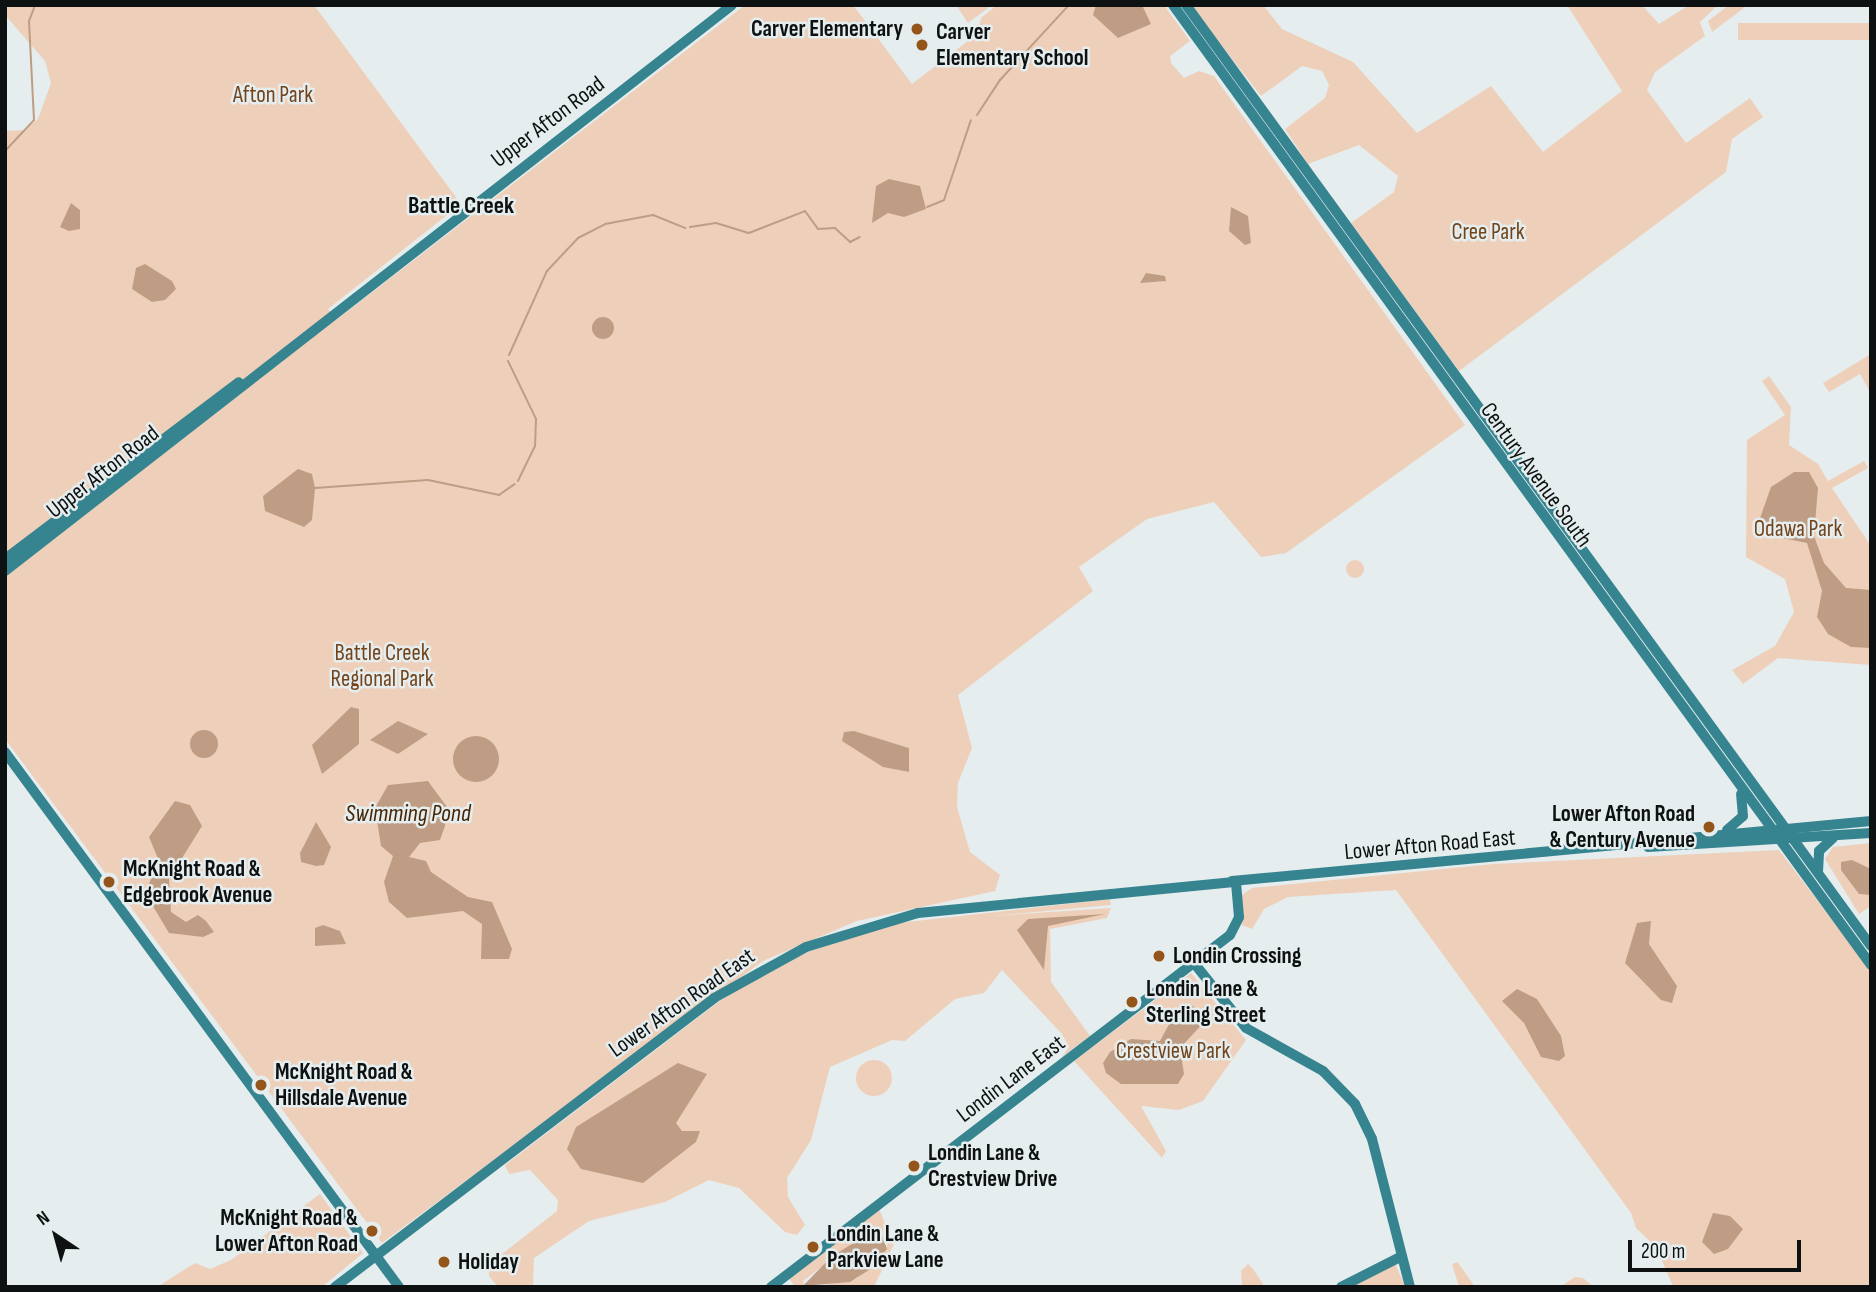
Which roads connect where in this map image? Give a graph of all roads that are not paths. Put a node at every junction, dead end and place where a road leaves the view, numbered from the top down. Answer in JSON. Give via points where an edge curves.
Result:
{"nodes":[{"id":1,"x":732,"y":5,"type":"edge"},
{"id":2,"x":1172,"y":5,"type":"edge"},
{"id":3,"x":1186,"y":5,"type":"edge"},
{"id":4,"x":255,"y":374,"type":"junction"},
{"id":5,"x":5,"y":559,"type":"edge"},
{"id":6,"x":5,"y":571,"type":"edge"},
{"id":7,"x":5,"y":752,"type":"edge"},
{"id":8,"x":1735,"y":781,"type":"junction"},
{"id":9,"x":1871,"y":821,"type":"edge"},
{"id":10,"x":1783,"y":827,"type":"junction"},
{"id":11,"x":1770,"y":828,"type":"junction"},
{"id":12,"x":1723,"y":832,"type":"junction"},
{"id":13,"x":1871,"y":833,"type":"edge"},
{"id":14,"x":1837,"y":836,"type":"junction"},
{"id":15,"x":1792,"y":839,"type":"junction"},
{"id":16,"x":1779,"y":840,"type":"junction"},
{"id":17,"x":1626,"y":846,"type":"junction"},
{"id":18,"x":1819,"y":876,"type":"junction"},
{"id":19,"x":1236,"y":882,"type":"junction"},
{"id":20,"x":1871,"y":946,"type":"edge"},
{"id":21,"x":1194,"y":963,"type":"junction"},
{"id":22,"x":1871,"y":965,"type":"edge"},
{"id":23,"x":377,"y":1256,"type":"junction"},
{"id":24,"x":1402,"y":1256,"type":"junction"},
{"id":25,"x":335,"y":1287,"type":"edge"},
{"id":26,"x":399,"y":1287,"type":"edge"},
{"id":27,"x":771,"y":1287,"type":"edge"},
{"id":28,"x":1341,"y":1287,"type":"edge"},
{"id":29,"x":1410,"y":1287,"type":"edge"}],
"edges":[{"from":1,"to":4,"type":"main road","name":"Upper Afton Road"},
{"from":2,"to":8,"type":"main road","name":"Century Avenue South"},
{"from":3,"to":10,"type":"main road","name":"Century Avenue South"},
{"from":4,"to":5,"type":"main road","name":"Upper Afton Road"},
{"from":4,"to":6,"type":"main road","name":"Upper Afton Road"},
{"from":7,"to":23,"type":"main road"},
{"from":8,"to":11,"type":"main road","name":"Century Avenue South"},
{"from":8,"to":12,"type":"main road","via":[[1745,811]]},
{"from":9,"to":10,"type":"main road","name":"Lower Afton Road East"},
{"from":10,"to":11,"type":"main road","name":"Lower Afton Road East"},
{"from":10,"to":15,"type":"main road","name":"Century Avenue South"},
{"from":11,"to":12,"type":"main road","name":"Lower Afton Road East"},
{"from":11,"to":16,"type":"main road","name":"Century Avenue South"},
{"from":12,"to":17,"type":"main road","name":"Lower Afton Road East"},
{"from":13,"to":14,"type":"main road","name":"Lower Afton Road East"},
{"from":14,"to":15,"type":"main road","name":"Lower Afton Road East"},
{"from":14,"to":18,"type":"main road","via":[[1819,849]]},
{"from":15,"to":16,"type":"main road","name":"Lower Afton Road East"},
{"from":15,"to":18,"type":"main road","name":"Century Avenue South"},
{"from":16,"to":17,"type":"main road","name":"Lower Afton Road East"},
{"from":16,"to":22,"type":"main road","name":"Century Avenue South"},
{"from":17,"to":19,"type":"main road","name":"Lower Afton Road East"},
{"from":18,"to":20,"type":"main road","name":"Century Avenue South"},
{"from":19,"to":21,"type":"main road","name":"Londin Lane East","via":[[1236,928]]},
{"from":19,"to":23,"type":"main road","name":"Lower Afton Road East","via":[[907,915],[791,953],[703,1006]]},
{"from":21,"to":24,"type":"main road","via":[[1246,1028],[1320,1069],[1353,1102],[1372,1139]]},
{"from":21,"to":27,"type":"main road","name":"Londin Lane East"},
{"from":23,"to":25,"type":"main road","name":"Lower Afton Road East"},
{"from":23,"to":26,"type":"main road"},
{"from":24,"to":28,"type":"main road"},
{"from":24,"to":29,"type":"main road"}]}
